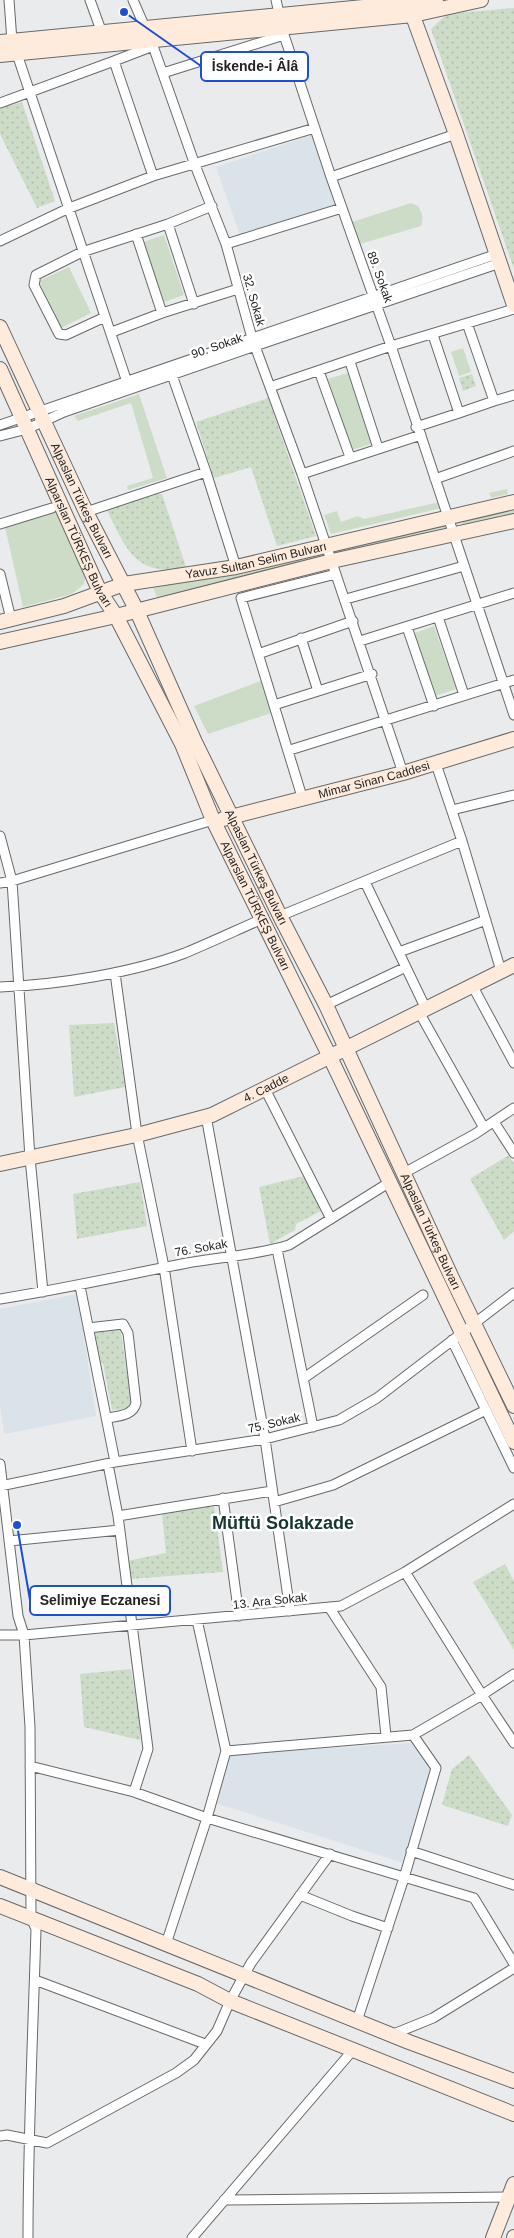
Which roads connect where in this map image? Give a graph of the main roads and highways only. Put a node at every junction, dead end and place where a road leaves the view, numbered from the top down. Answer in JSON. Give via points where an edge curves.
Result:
{"nodes":[{"id":1,"x":436,"y":0,"type":"edge"},
{"id":2,"x":470,"y":1,"type":"edge"},
{"id":3,"x":409,"y":4,"type":"edge"},
{"id":4,"x":150,"y":39,"type":"junction"},
{"id":5,"x":10,"y":46,"type":"edge"},
{"id":6,"x":0,"y":55,"type":"edge"},
{"id":7,"x":514,"y":305,"type":"edge"},
{"id":8,"x":0,"y":327,"type":"edge"},
{"id":9,"x":0,"y":369,"type":"edge"},
{"id":10,"x":514,"y":502,"type":"edge"},
{"id":11,"x":514,"y":521,"type":"edge"},
{"id":12,"x":124,"y":584,"type":"junction"},
{"id":13,"x":100,"y":592,"type":"junction"},
{"id":14,"x":136,"y":609,"type":"junction"},
{"id":15,"x":116,"y":616,"type":"junction"},
{"id":16,"x":5,"y":621,"type":"edge"},
{"id":17,"x":0,"y":642,"type":"edge"},
{"id":18,"x":514,"y":740,"type":"edge"},
{"id":19,"x":232,"y":817,"type":"junction"},
{"id":20,"x":213,"y":820,"type":"junction"},
{"id":21,"x":514,"y":965,"type":"edge"},
{"id":22,"x":344,"y":1048,"type":"junction"},
{"id":23,"x":329,"y":1055,"type":"junction"},
{"id":24,"x":0,"y":1164,"type":"edge"},
{"id":25,"x":514,"y":1406,"type":"edge"},
{"id":26,"x":514,"y":1442,"type":"edge"},
{"id":27,"x":0,"y":1877,"type":"edge"},
{"id":28,"x":0,"y":1906,"type":"edge"},
{"id":29,"x":514,"y":2081,"type":"edge"},
{"id":30,"x":514,"y":2114,"type":"edge"},
{"id":31,"x":512,"y":2190,"type":"edge"},
{"id":32,"x":493,"y":2238,"type":"edge"}],
"edges":[{"from":1,"to":3,"type":"main road"},
{"from":2,"to":3,"type":"main road","via":[[456,7]]},
{"from":3,"to":4,"type":"main road","via":[[282,26]]},
{"from":3,"to":7,"type":"main road"},
{"from":4,"to":5,"type":"main road"},
{"from":4,"to":5,"type":"main road","via":[[102,33]]},
{"from":5,"to":6,"type":"main road"},
{"from":8,"to":12,"type":"main road","name":"Alpaslan Türkeş Bulvarı","via":[[86,512]]},
{"from":9,"to":13,"type":"main road","name":"Alparslan TÜRKEŞ Bulvarı"},
{"from":10,"to":12,"type":"main road","name":"Yavuz Sultan Selim Bulvarı","via":[[236,567]]},
{"from":11,"to":14,"type":"main road","name":"Yavuz Sultan Selim Bulvarı","via":[[334,567]]},
{"from":12,"to":13,"type":"main road","name":"Yavuz Sultan Selim Bulvarı"},
{"from":12,"to":14,"type":"main road","name":"Alpaslan Türkeş Bulvarı"},
{"from":13,"to":15,"type":"main road","name":"Alparslan TÜRKEŞ Bulvarı"},
{"from":13,"to":16,"type":"main road","name":"Yavuz Sultan Selim Bulvarı","via":[[64,606]]},
{"from":14,"to":15,"type":"main road","name":"Yavuz Sultan Selim Bulvarı"},
{"from":14,"to":19,"type":"main road","name":"Alpaslan Türkeş Bulvarı"},
{"from":15,"to":17,"type":"main road","name":"Yavuz Sultan Selim Bulvarı"},
{"from":15,"to":20,"type":"main road","name":"Alparslan TÜRKEŞ Bulvarı","via":[[182,744]]},
{"from":18,"to":19,"type":"main road","name":"Mimar Sinan Caddesi","via":[[436,764]]},
{"from":19,"to":20,"type":"main road","name":"Mimar Sinan Caddesi"},
{"from":19,"to":22,"type":"main road","name":"Alpaslan Türkeş Bulvarı","via":[[326,1005]]},
{"from":20,"to":23,"type":"main road","name":"Alparslan TÜRKEŞ Bulvarı"},
{"from":21,"to":22,"type":"main road","name":"4. Cadde"},
{"from":22,"to":23,"type":"main road","name":"4. Cadde"},
{"from":22,"to":25,"type":"main road","name":"Alpaslan Türkeş Bulvarı"},
{"from":23,"to":24,"type":"main road","name":"4. Cadde","via":[[206,1116]]},
{"from":23,"to":26,"type":"main road","name":"Alparslan TÜRKEŞ Bulvarı","via":[[390,1182],[457,1336]]},
{"from":27,"to":29,"type":"main road","via":[[391,2035]]},
{"from":28,"to":30,"type":"main road"},
{"from":31,"to":32,"type":"main road"}]}
